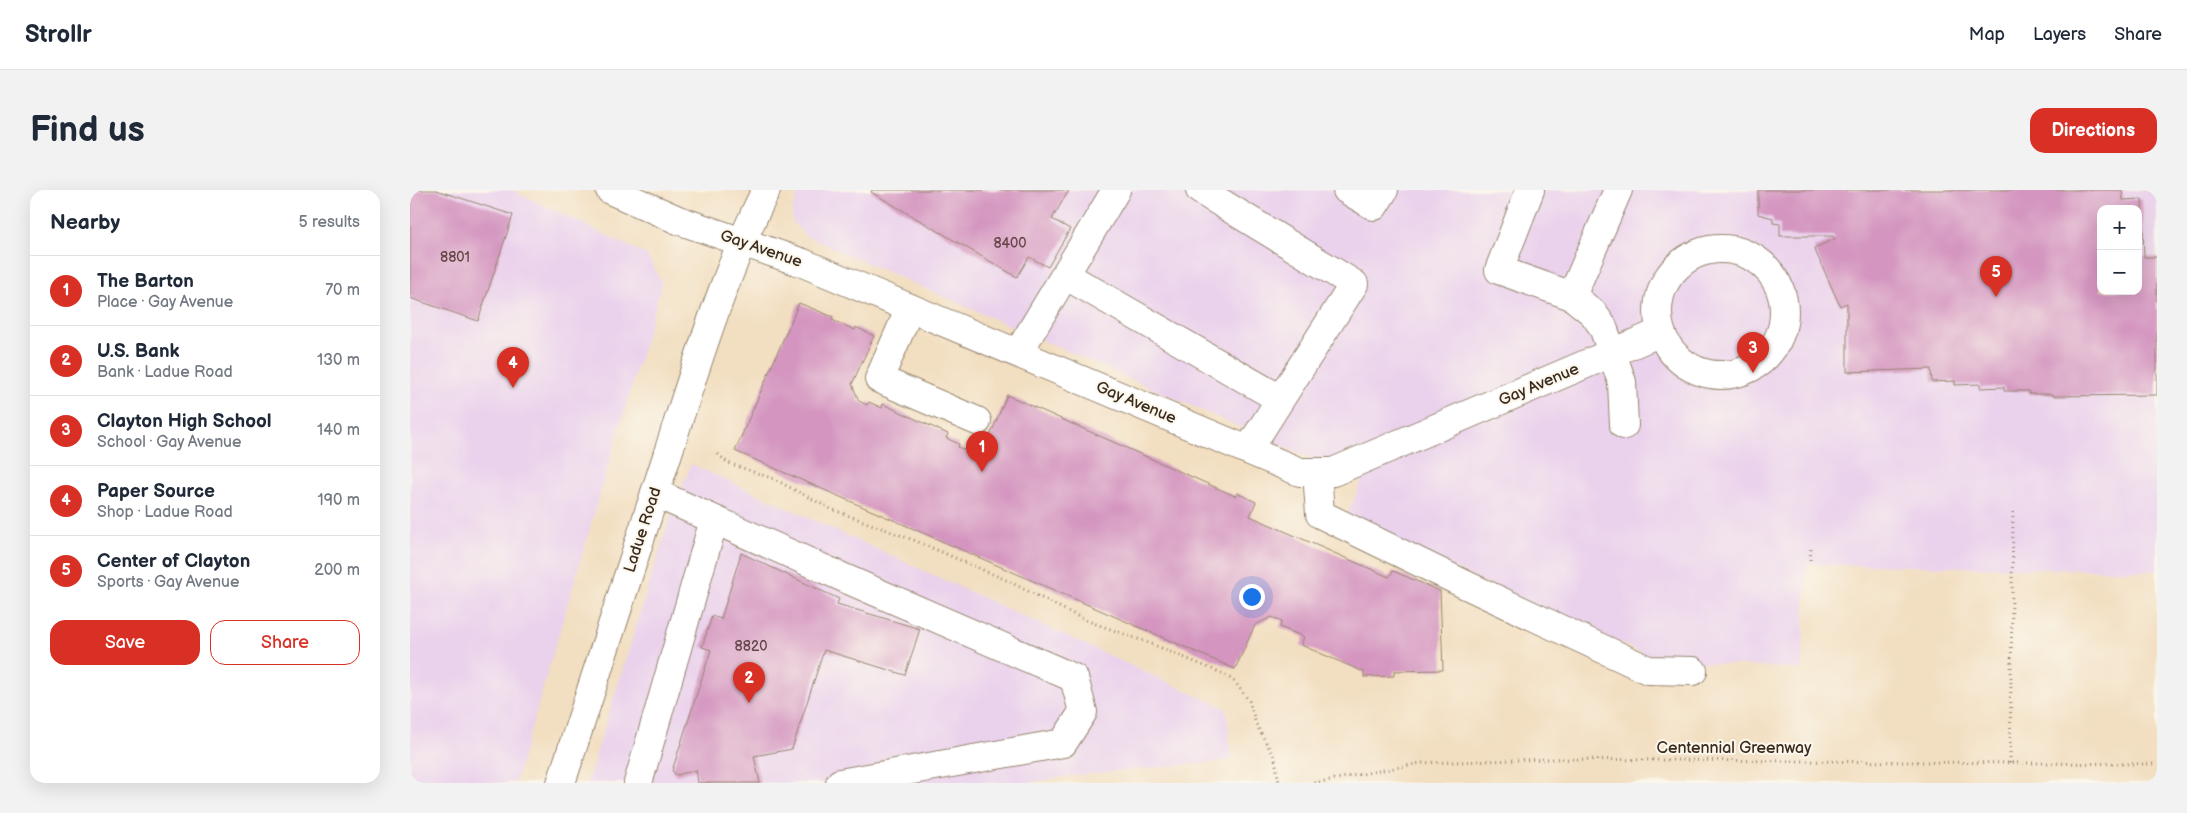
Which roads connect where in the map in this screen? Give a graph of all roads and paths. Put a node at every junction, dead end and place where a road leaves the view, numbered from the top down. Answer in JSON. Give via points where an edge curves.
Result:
{"nodes":[{"id":1,"x":610,"y":190,"type":"edge"},
{"id":2,"x":766,"y":190,"type":"edge"},
{"id":3,"x":1116,"y":190,"type":"edge"},
{"id":4,"x":1200,"y":190,"type":"edge"},
{"id":5,"x":1347,"y":190,"type":"edge"},
{"id":6,"x":1384,"y":190,"type":"edge"},
{"id":7,"x":1530,"y":190,"type":"edge"},
{"id":8,"x":1618,"y":190,"type":"edge"},
{"id":9,"x":741,"y":242,"type":"junction"},
{"id":10,"x":1065,"y":275,"type":"junction"},
{"id":11,"x":1572,"y":296,"type":"junction"},
{"id":12,"x":910,"y":308,"type":"junction"},
{"id":13,"x":1660,"y":332,"type":"junction"},
{"id":14,"x":1018,"y":353,"type":"junction"},
{"id":15,"x":1614,"y":353,"type":"junction"},
{"id":16,"x":1280,"y":399,"type":"junction"},
{"id":17,"x":977,"y":420,"type":"dead end"},
{"id":18,"x":1624,"y":425,"type":"dead end"},
{"id":19,"x":1248,"y":450,"type":"junction"},
{"id":20,"x":718,"y":454,"type":"dead end"},
{"id":21,"x":1317,"y":472,"type":"junction"},
{"id":22,"x":655,"y":493,"type":"junction"},
{"id":23,"x":2013,"y":511,"type":"dead end"},
{"id":24,"x":714,"y":520,"type":"junction"},
{"id":25,"x":1810,"y":547,"type":"dead end"},
{"id":26,"x":1810,"y":560,"type":"dead end"},
{"id":27,"x":1693,"y":671,"type":"dead end"},
{"id":28,"x":2010,"y":763,"type":"junction"},
{"id":29,"x":2157,"y":764,"type":"edge"},
{"id":30,"x":1279,"y":782,"type":"edge"},
{"id":31,"x":561,"y":783,"type":"edge"},
{"id":32,"x":638,"y":783,"type":"edge"},
{"id":33,"x":840,"y":783,"type":"edge"},
{"id":34,"x":1314,"y":783,"type":"edge"}],
"edges":[{"from":1,"to":9,"type":"street","name":"Gay Avenue","via":[[678,220]]},
{"from":2,"to":9,"type":"street","name":"Ladue Road"},
{"from":3,"to":10,"type":"street"},
{"from":4,"to":16,"type":"street","via":[[1354,284]]},
{"from":5,"to":6,"type":"street","via":[[1374,206]]},
{"from":7,"to":11,"type":"street","via":[[1499,270]]},
{"from":8,"to":11,"type":"street"},
{"from":9,"to":12,"type":"street","name":"Gay Avenue","via":[[803,262]]},
{"from":9,"to":22,"type":"street","name":"Ladue Road"},
{"from":10,"to":14,"type":"street"},
{"from":10,"to":16,"type":"street"},
{"from":11,"to":15,"type":"street","via":[[1604,327]]},
{"from":12,"to":14,"type":"street","name":"Gay Avenue"},
{"from":12,"to":17,"type":"street","via":[[879,379]]},
{"from":13,"to":13,"type":"street","via":[[1677,358],[1694,370],[1730,375],[1751,368],[1766,356],[1780,331],[1783,303],[1771,274],[1755,259],[1735,250],[1701,252],[1678,265],[1664,283],[1657,310]]},
{"from":13,"to":15,"type":"street","name":"Gay Avenue"},
{"from":14,"to":19,"type":"street","name":"Gay Avenue"},
{"from":15,"to":18,"type":"street","via":[[1622,382]]},
{"from":15,"to":21,"type":"street","name":"Gay Avenue","via":[[1333,472]]},
{"from":16,"to":19,"type":"street"},
{"from":19,"to":21,"type":"street","name":"Gay Avenue","via":[[1300,472]]},
{"from":20,"to":30,"type":"path","via":[[728,463],[774,479],[838,512],[1006,580],[1085,620],[1224,674],[1243,691],[1275,760]]},
{"from":21,"to":27,"type":"street","via":[[1320,514],[1648,670]]},
{"from":22,"to":24,"type":"street"},
{"from":22,"to":31,"type":"street","name":"Ladue Road"},
{"from":23,"to":28,"type":"path"},
{"from":24,"to":32,"type":"street"},
{"from":24,"to":33,"type":"street","via":[[1074,678],[1082,712],[1063,743]]},
{"from":25,"to":26,"type":"path"},
{"from":28,"to":29,"type":"path","name":"Centennial Greenway"},
{"from":28,"to":34,"type":"path","name":"Centennial Greenway","via":[[1551,759],[1421,762]]}]}
